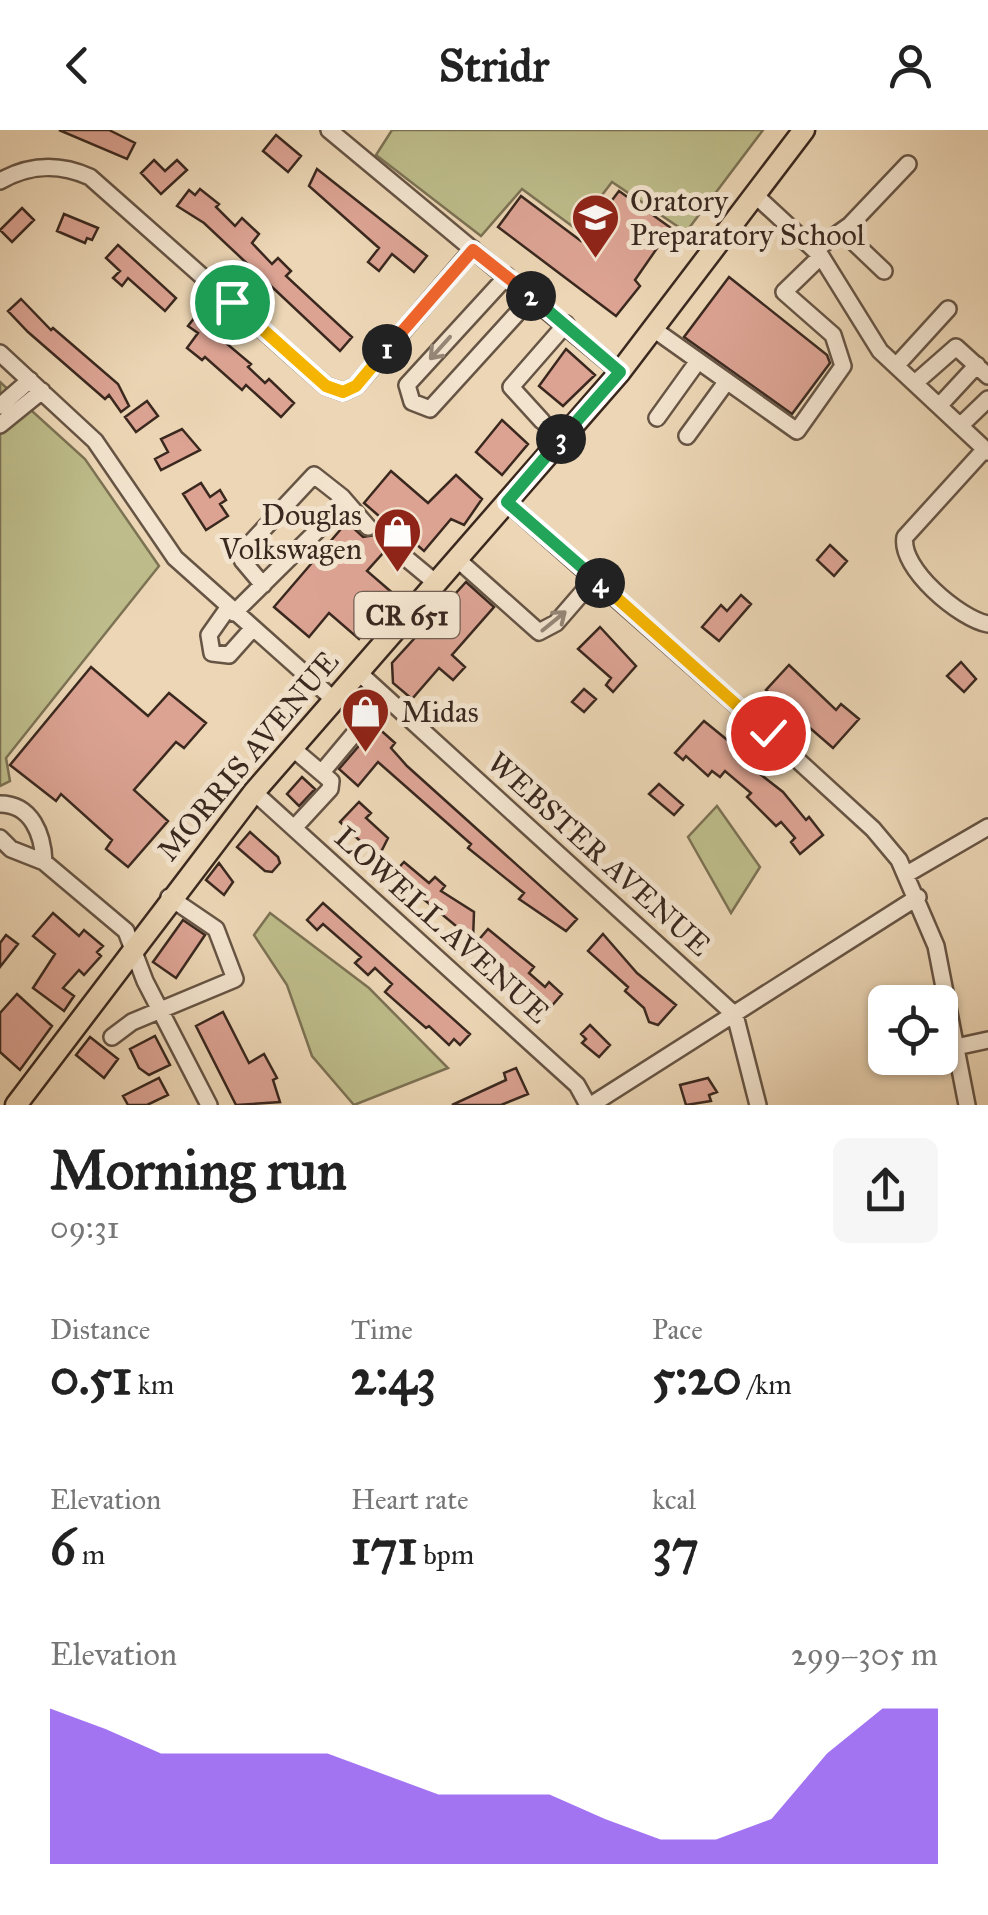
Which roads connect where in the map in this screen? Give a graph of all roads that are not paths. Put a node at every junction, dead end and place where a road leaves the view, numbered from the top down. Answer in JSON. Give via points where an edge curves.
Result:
{"nodes":[{"id":1,"x":329,"y":130,"type":"edge"},
{"id":2,"x":804,"y":130,"type":"edge"},
{"id":3,"x":908,"y":164,"type":"dead end"},
{"id":4,"x":0,"y":181,"type":"edge"},
{"id":5,"x":754,"y":194,"type":"junction"},
{"id":6,"x":842,"y":230,"type":"junction"},
{"id":7,"x":473,"y":250,"type":"junction"},
{"id":8,"x":818,"y":253,"type":"junction"},
{"id":9,"x":884,"y":271,"type":"dead end"},
{"id":10,"x":507,"y":276,"type":"junction"},
{"id":11,"x":532,"y":296,"type":"junction"},
{"id":12,"x":948,"y":309,"type":"dead end"},
{"id":13,"x":853,"y":312,"type":"junction"},
{"id":14,"x":566,"y":324,"type":"junction"},
{"id":15,"x":821,"y":325,"type":"junction"},
{"id":16,"x":652,"y":328,"type":"junction"},
{"id":17,"x":0,"y":354,"type":"edge"},
{"id":18,"x":698,"y":361,"type":"junction"},
{"id":19,"x":896,"y":366,"type":"junction"},
{"id":20,"x":983,"y":370,"type":"edge"},
{"id":21,"x":620,"y":372,"type":"junction"},
{"id":22,"x":727,"y":381,"type":"junction"},
{"id":23,"x":914,"y":384,"type":"junction"},
{"id":24,"x":36,"y":386,"type":"junction"},
{"id":25,"x":988,"y":399,"type":"edge"},
{"id":26,"x":0,"y":406,"type":"edge"},
{"id":27,"x":939,"y":406,"type":"junction"},
{"id":28,"x":658,"y":418,"type":"dead end"},
{"id":29,"x":542,"y":421,"type":"dead end"},
{"id":30,"x":0,"y":425,"type":"edge"},
{"id":31,"x":960,"y":426,"type":"junction"},
{"id":32,"x":688,"y":436,"type":"dead end"},
{"id":33,"x":986,"y":450,"type":"edge"},
{"id":34,"x":507,"y":502,"type":"junction"},
{"id":35,"x":345,"y":503,"type":"junction"},
{"id":36,"x":368,"y":527,"type":"dead end"},
{"id":37,"x":388,"y":544,"type":"dead end"},
{"id":38,"x":457,"y":559,"type":"junction"},
{"id":39,"x":594,"y":578,"type":"junction"},
{"id":40,"x":436,"y":583,"type":"junction"},
{"id":41,"x":262,"y":584,"type":"junction"},
{"id":42,"x":231,"y":610,"type":"junction"},
{"id":43,"x":988,"y":624,"type":"edge"},
{"id":44,"x":253,"y":628,"type":"junction"},
{"id":45,"x":357,"y":672,"type":"junction"},
{"id":46,"x":385,"y":697,"type":"junction"},
{"id":47,"x":332,"y":698,"type":"junction"},
{"id":48,"x":291,"y":747,"type":"junction"},
{"id":49,"x":323,"y":771,"type":"junction"},
{"id":50,"x":254,"y":792,"type":"junction"},
{"id":51,"x":0,"y":804,"type":"edge"},
{"id":52,"x":988,"y":826,"type":"edge"},
{"id":53,"x":294,"y":828,"type":"junction"},
{"id":54,"x":0,"y":838,"type":"edge"},
{"id":55,"x":44,"y":862,"type":"junction"},
{"id":56,"x":907,"y":874,"type":"junction"},
{"id":57,"x":918,"y":897,"type":"junction"},
{"id":58,"x":169,"y":898,"type":"junction"},
{"id":59,"x":132,"y":948,"type":"junction"},
{"id":60,"x":944,"y":985,"type":"edge"},
{"id":61,"x":161,"y":1012,"type":"junction"},
{"id":62,"x":734,"y":1015,"type":"junction"},
{"id":63,"x":112,"y":1037,"type":"dead end"},
{"id":64,"x":988,"y":1040,"type":"edge"},
{"id":65,"x":958,"y":1047,"type":"edge"},
{"id":66,"x":958,"y":1058,"type":"edge"},
{"id":67,"x":16,"y":1105,"type":"edge"},
{"id":68,"x":209,"y":1105,"type":"edge"},
{"id":69,"x":590,"y":1105,"type":"edge"},
{"id":70,"x":758,"y":1105,"type":"edge"},
{"id":71,"x":967,"y":1105,"type":"edge"}],
"edges":[{"from":1,"to":7,"type":"street"},
{"from":2,"to":5,"type":"main road","name":"MORRIS AVENUE","number":"CR 651"},
{"from":3,"to":6,"type":"street"},
{"from":4,"to":7,"type":"street","via":[[47,167],[90,177],[326,386],[343,392],[356,386]]},
{"from":5,"to":8,"type":"street"},
{"from":5,"to":16,"type":"main road","name":"MORRIS AVENUE","number":"CR 651"},
{"from":6,"to":8,"type":"street"},
{"from":6,"to":9,"type":"street"},
{"from":7,"to":10,"type":"street"},
{"from":8,"to":13,"type":"street"},
{"from":8,"to":15,"type":"street","via":[[784,292]]},
{"from":10,"to":11,"type":"street"},
{"from":10,"to":11,"type":"street","one_way":true,"via":[[407,384],[412,402],[430,409]]},
{"from":11,"to":14,"type":"street"},
{"from":12,"to":19,"type":"street"},
{"from":13,"to":15,"type":"street"},
{"from":13,"to":19,"type":"street"},
{"from":14,"to":21,"type":"street"},
{"from":14,"to":29,"type":"street","via":[[512,387]]},
{"from":15,"to":22,"type":"street","via":[[843,366],[797,431]]},
{"from":16,"to":18,"type":"street"},
{"from":16,"to":21,"type":"main road","name":"MORRIS AVENUE","number":"CR 651"},
{"from":17,"to":24,"type":"street"},
{"from":18,"to":22,"type":"street"},
{"from":18,"to":28,"type":"street"},
{"from":19,"to":23,"type":"street"},
{"from":20,"to":23,"type":"street","via":[[960,348],[951,348]]},
{"from":20,"to":27,"type":"street"},
{"from":21,"to":34,"type":"main road","name":"MORRIS AVENUE","number":"CR 651"},
{"from":22,"to":32,"type":"street"},
{"from":23,"to":27,"type":"street"},
{"from":24,"to":26,"type":"street"},
{"from":24,"to":30,"type":"street"},
{"from":24,"to":42,"type":"street","via":[[95,441],[175,558]]},
{"from":25,"to":31,"type":"street"},
{"from":27,"to":31,"type":"street"},
{"from":31,"to":33,"type":"street"},
{"from":33,"to":43,"type":"street","via":[[905,537],[904,547],[914,571],[974,621]]},
{"from":34,"to":38,"type":"main road","name":"MORRIS AVENUE","number":"CR 651"},
{"from":34,"to":39,"type":"street"},
{"from":35,"to":36,"type":"street"},
{"from":35,"to":41,"type":"street"},
{"from":35,"to":41,"type":"street","via":[[314,475],[243,550],[242,560]]},
{"from":37,"to":40,"type":"street"},
{"from":38,"to":39,"type":"street","one_way":true,"via":[[539,632],[556,623]]},
{"from":38,"to":40,"type":"main road","name":"MORRIS AVENUE","number":"CR 651"},
{"from":39,"to":56,"type":"street","via":[[873,829]]},
{"from":40,"to":45,"type":"main road","name":"MORRIS AVENUE","number":"CR 651"},
{"from":41,"to":42,"type":"street"},
{"from":42,"to":44,"type":"street"},
{"from":42,"to":44,"type":"street","via":[[209,636],[212,653],[229,654]]},
{"from":44,"to":47,"type":"street"},
{"from":45,"to":46,"type":"street","name":"WEBSTER AVENUE"},
{"from":45,"to":47,"type":"main road","name":"MORRIS AVENUE","number":"CR 651"},
{"from":46,"to":49,"type":"street"},
{"from":46,"to":62,"type":"street","name":"WEBSTER AVENUE"},
{"from":47,"to":48,"type":"main road","name":"MORRIS AVENUE","number":"CR 651"},
{"from":48,"to":49,"type":"street"},
{"from":48,"to":50,"type":"main road","name":"MORRIS AVENUE","number":"CR 651"},
{"from":49,"to":53,"type":"street","via":[[330,789]]},
{"from":50,"to":53,"type":"street","name":"LOWELL AVENUE"},
{"from":50,"to":58,"type":"main road","name":"MORRIS AVENUE","number":"CR 651"},
{"from":51,"to":55,"type":"street","via":[[34,821]]},
{"from":52,"to":56,"type":"street"},
{"from":53,"to":69,"type":"street","name":"LOWELL AVENUE","via":[[577,1085]]},
{"from":54,"to":55,"type":"street"},
{"from":55,"to":59,"type":"street","via":[[126,932]]},
{"from":56,"to":57,"type":"street"},
{"from":57,"to":60,"type":"street"},
{"from":57,"to":62,"type":"street"},
{"from":58,"to":59,"type":"main road","name":"MORRIS AVENUE","number":"CR 651"},
{"from":58,"to":61,"type":"street","via":[[216,929],[235,979]]},
{"from":59,"to":61,"type":"street"},
{"from":59,"to":67,"type":"main road","name":"MORRIS AVENUE","number":"CR 651"},
{"from":61,"to":63,"type":"street"},
{"from":61,"to":68,"type":"street"},
{"from":62,"to":69,"type":"street"},
{"from":62,"to":70,"type":"street"},
{"from":64,"to":65,"type":"street"},
{"from":66,"to":71,"type":"street"}]}
